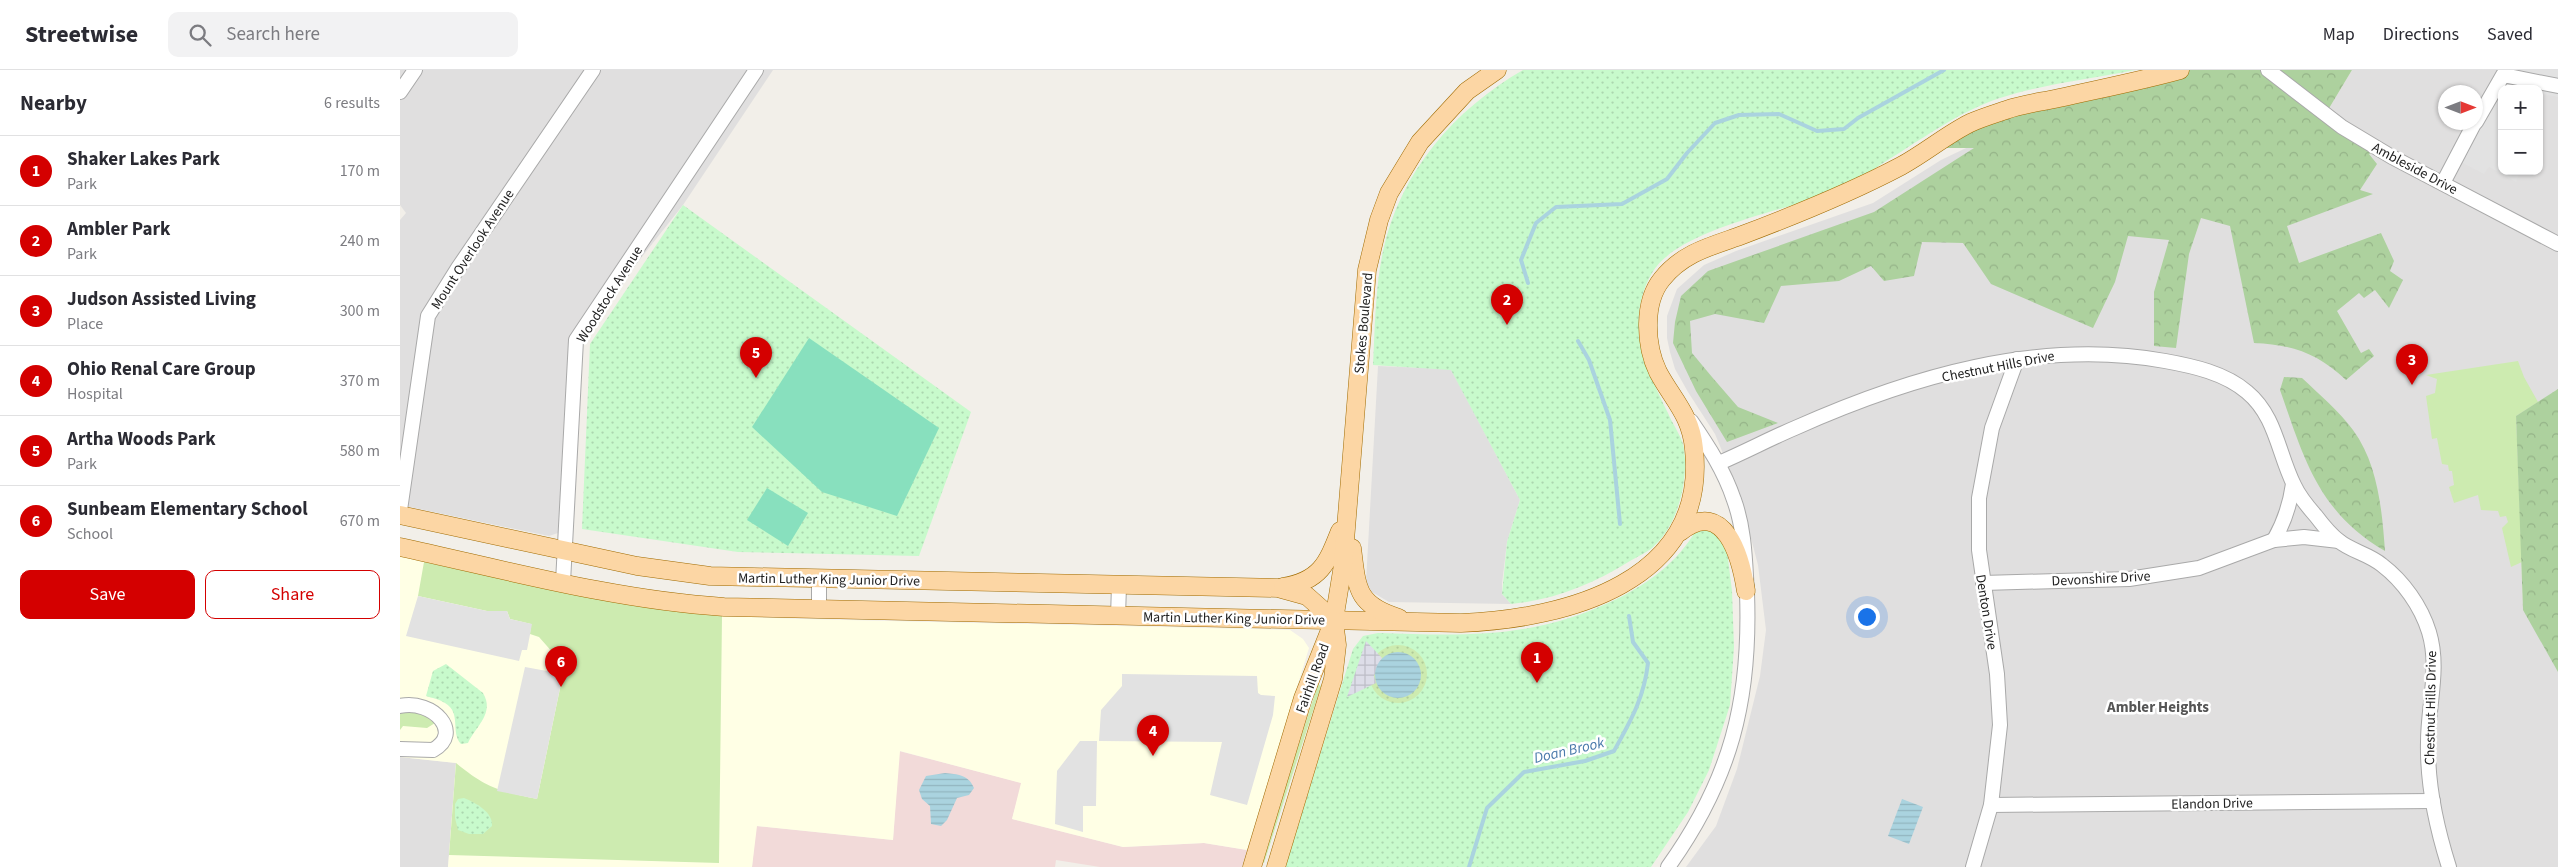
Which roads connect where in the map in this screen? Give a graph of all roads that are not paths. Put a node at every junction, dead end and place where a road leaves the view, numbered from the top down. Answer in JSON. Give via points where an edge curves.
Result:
{"nodes":[{"id":1,"x":415,"y":70,"type":"edge"},
{"id":2,"x":593,"y":70,"type":"edge"},
{"id":3,"x":756,"y":70,"type":"edge"},
{"id":4,"x":1497,"y":70,"type":"edge"},
{"id":5,"x":2180,"y":70,"type":"edge"},
{"id":6,"x":2268,"y":70,"type":"edge"},
{"id":7,"x":2280,"y":74,"type":"edge"},
{"id":8,"x":2558,"y":86,"type":"edge"},
{"id":9,"x":400,"y":92,"type":"edge"},
{"id":10,"x":2483,"y":109,"type":"edge"},
{"id":11,"x":2471,"y":130,"type":"edge"},
{"id":12,"x":2443,"y":183,"type":"junction"},
{"id":13,"x":2558,"y":244,"type":"edge"},
{"id":14,"x":2017,"y":359,"type":"junction"},
{"id":15,"x":1684,"y":410,"type":"junction"},
{"id":16,"x":1719,"y":463,"type":"junction"},
{"id":17,"x":2293,"y":484,"type":"junction"},
{"id":18,"x":1348,"y":509,"type":"junction"},
{"id":19,"x":400,"y":510,"type":"edge"},
{"id":20,"x":400,"y":515,"type":"edge"},
{"id":21,"x":1680,"y":532,"type":"junction"},
{"id":22,"x":2274,"y":540,"type":"junction"},
{"id":23,"x":2339,"y":541,"type":"junction"},
{"id":24,"x":400,"y":547,"type":"edge"},
{"id":25,"x":565,"y":550,"type":"junction"},
{"id":26,"x":819,"y":579,"type":"junction"},
{"id":27,"x":564,"y":582,"type":"junction"},
{"id":28,"x":1983,"y":583,"type":"junction"},
{"id":29,"x":1119,"y":586,"type":"junction"},
{"id":30,"x":1278,"y":588,"type":"junction"},
{"id":31,"x":1746,"y":591,"type":"junction"},
{"id":32,"x":818,"y":610,"type":"junction"},
{"id":33,"x":1118,"y":616,"type":"junction"},
{"id":34,"x":1334,"y":620,"type":"junction"},
{"id":35,"x":1414,"y":622,"type":"junction"},
{"id":36,"x":400,"y":706,"type":"edge"},
{"id":37,"x":400,"y":749,"type":"edge"},
{"id":38,"x":2432,"y":801,"type":"junction"},
{"id":39,"x":1991,"y":805,"type":"junction"},
{"id":40,"x":1252,"y":867,"type":"edge"},
{"id":41,"x":1276,"y":867,"type":"edge"},
{"id":42,"x":1668,"y":867,"type":"edge"},
{"id":43,"x":1973,"y":867,"type":"edge"},
{"id":44,"x":2449,"y":867,"type":"edge"}],
"edges":[{"from":1,"to":9,"type":"street"},
{"from":2,"to":19,"type":"street","name":"Mount Overlook Avenue","via":[[428,316]]},
{"from":3,"to":25,"type":"street","name":"Woodstock Avenue","via":[[576,340]]},
{"from":4,"to":18,"type":"main road","name":"Stokes Boulevard","via":[[1467,91],[1420,142],[1389,193],[1379,220],[1367,270]]},
{"from":5,"to":15,"type":"main road","via":[[2009,109],[1970,123],[1903,165],[1806,212],[1686,256],[1653,292],[1649,314],[1649,334],[1658,371]]},
{"from":6,"to":7,"type":"street","name":"Ambleside Drive"},
{"from":7,"to":12,"type":"street","name":"Ambleside Drive","via":[[2342,127]]},
{"from":8,"to":10,"type":"street","via":[[2503,75]]},
{"from":11,"to":12,"type":"street"},
{"from":12,"to":13,"type":"street","name":"Ambleside Drive"},
{"from":14,"to":16,"type":"street","name":"Chestnut Hills Drive","via":[[1893,389],[1796,427]]},
{"from":14,"to":17,"type":"street","name":"Chestnut Hills Drive","via":[[2069,353],[2120,355],[2177,363],[2230,380],[2265,411]]},
{"from":14,"to":28,"type":"street","name":"Denton Drive","via":[[1992,428],[1979,498],[1978,530]]},
{"from":15,"to":16,"type":"street"},
{"from":15,"to":21,"type":"main road","via":[[1694,448],[1694,482]]},
{"from":16,"to":31,"type":"street","via":[[1735,501],[1744,541]]},
{"from":17,"to":22,"type":"street","via":[[2291,504]]},
{"from":17,"to":23,"type":"street","name":"Chestnut Hills Drive","via":[[2317,518]]},
{"from":18,"to":30,"type":"main road","via":[[1330,558],[1315,575],[1298,584]]},
{"from":18,"to":34,"type":"main road","name":"Stokes Boulevard"},
{"from":18,"to":35,"type":"main road","via":[[1355,576],[1361,593],[1377,610]]},
{"from":20,"to":25,"type":"main road","name":"Martin Luther King Junior Drive"},
{"from":21,"to":31,"type":"main road","via":[[1691,524],[1702,522],[1710,522],[1724,530],[1743,570]]},
{"from":21,"to":35,"type":"main road","via":[[1637,576],[1587,602],[1501,622]]},
{"from":22,"to":23,"type":"street","name":"Devonshire Drive","via":[[2304,537]]},
{"from":22,"to":28,"type":"street","name":"Devonshire Drive","via":[[2199,568],[2129,579]]},
{"from":23,"to":38,"type":"street","name":"Chestnut Hills Drive","via":[[2373,559],[2389,572],[2410,593],[2428,627],[2434,670],[2428,745]]},
{"from":24,"to":27,"type":"main road","name":"Martin Luther King Junior Drive"},
{"from":25,"to":26,"type":"main road","name":"Martin Luther King Junior Drive","via":[[637,566],[710,576]]},
{"from":25,"to":27,"type":"street","name":"Woodstock Avenue"},
{"from":26,"to":29,"type":"main road","name":"Martin Luther King Junior Drive"},
{"from":26,"to":32,"type":"street"},
{"from":27,"to":32,"type":"main road","name":"Martin Luther King Junior Drive","via":[[682,604]]},
{"from":28,"to":39,"type":"street","name":"Denton Drive","via":[[1997,674],[2000,725]]},
{"from":29,"to":30,"type":"main road","name":"Martin Luther King Junior Drive"},
{"from":29,"to":33,"type":"street"},
{"from":30,"to":34,"type":"main road","name":"Martin Luther King Junior Drive","via":[[1307,596]]},
{"from":31,"to":42,"type":"street","via":[[1748,647],[1736,726],[1719,778],[1696,826]]},
{"from":32,"to":33,"type":"main road","name":"Martin Luther King Junior Drive"},
{"from":33,"to":34,"type":"main road","name":"Martin Luther King Junior Drive"},
{"from":34,"to":35,"type":"main road"},
{"from":34,"to":40,"type":"main road","name":"Fairhill Road","via":[[1303,698]]},
{"from":34,"to":41,"type":"main road","name":"Fairhill Road","via":[[1337,645],[1333,679]]},
{"from":36,"to":37,"type":"street","via":[[415,704],[430,708],[442,720],[444,732],[443,741],[433,750]]},
{"from":38,"to":39,"type":"street","name":"Elandon Drive"},
{"from":38,"to":44,"type":"street","name":"Chestnut Hills Drive"},
{"from":39,"to":43,"type":"street","name":"Denton Drive"}]}
